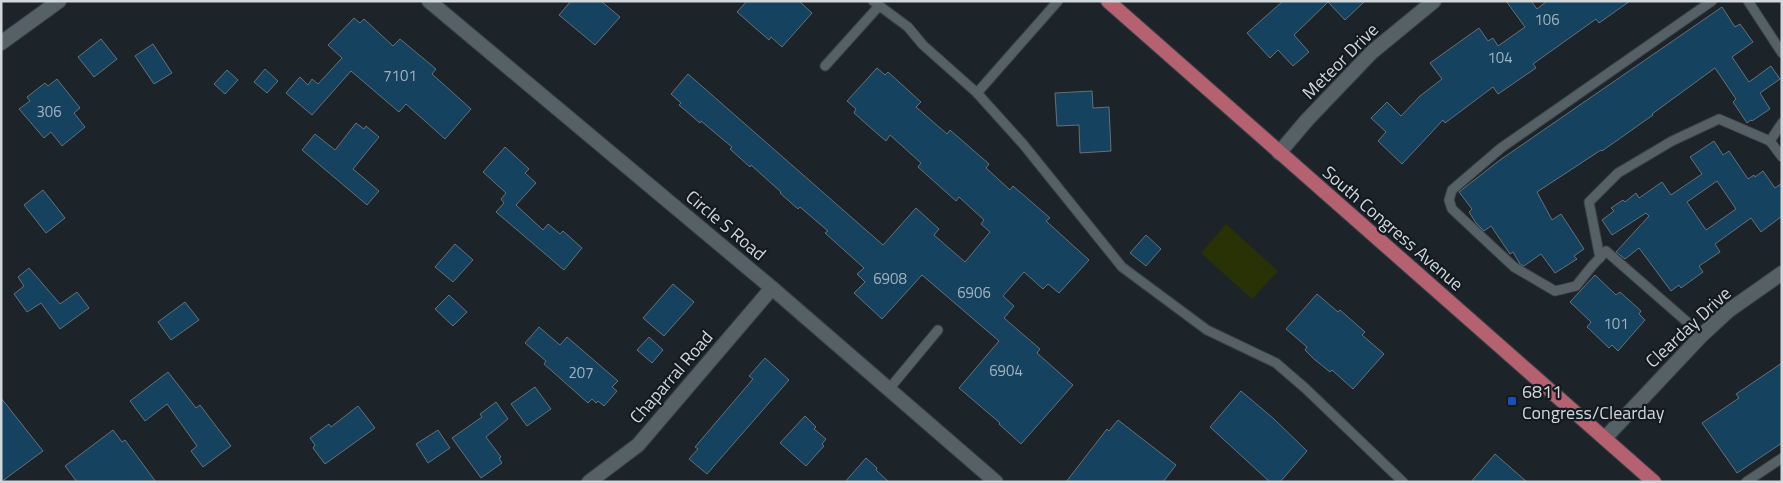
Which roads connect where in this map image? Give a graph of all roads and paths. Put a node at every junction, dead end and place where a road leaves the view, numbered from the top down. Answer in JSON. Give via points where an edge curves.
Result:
{"nodes":[{"id":1,"x":59,"y":1,"type":"edge"},
{"id":2,"x":428,"y":1,"type":"edge"},
{"id":3,"x":1058,"y":1,"type":"edge"},
{"id":4,"x":1108,"y":1,"type":"edge"},
{"id":5,"x":1434,"y":1,"type":"edge"},
{"id":6,"x":1712,"y":1,"type":"edge"},
{"id":7,"x":1748,"y":1,"type":"edge"},
{"id":8,"x":876,"y":4,"type":"edge"},
{"id":9,"x":1,"y":43,"type":"edge"},
{"id":10,"x":1782,"y":53,"type":"edge"},
{"id":11,"x":825,"y":66,"type":"dead end"},
{"id":12,"x":976,"y":93,"type":"junction"},
{"id":13,"x":1782,"y":123,"type":"edge"},
{"id":14,"x":1770,"y":141,"type":"junction"},
{"id":15,"x":1279,"y":153,"type":"junction"},
{"id":16,"x":1782,"y":157,"type":"edge"},
{"id":17,"x":1600,"y":258,"type":"junction"},
{"id":18,"x":1782,"y":273,"type":"edge"},
{"id":19,"x":772,"y":288,"type":"junction"},
{"id":20,"x":938,"y":330,"type":"dead end"},
{"id":21,"x":1702,"y":335,"type":"junction"},
{"id":22,"x":889,"y":389,"type":"junction"},
{"id":23,"x":1605,"y":438,"type":"junction"},
{"id":24,"x":1782,"y":458,"type":"edge"},
{"id":25,"x":589,"y":482,"type":"edge"},
{"id":26,"x":996,"y":482,"type":"edge"},
{"id":27,"x":1403,"y":482,"type":"edge"},
{"id":28,"x":1654,"y":482,"type":"edge"},
{"id":29,"x":1746,"y":482,"type":"edge"}],
"edges":[{"from":1,"to":9,"type":"street"},
{"from":2,"to":19,"type":"street","name":"Circle S Road"},
{"from":3,"to":12,"type":"lane"},
{"from":4,"to":15,"type":"main road","name":"South Congress Avenue"},
{"from":5,"to":15,"type":"street","name":"Meteor Drive","via":[[1372,52]]},
{"from":6,"to":17,"type":"lane","via":[[1501,148],[1452,190],[1449,200],[1452,209],[1514,267],[1555,291],[1576,286]]},
{"from":7,"to":10,"type":"lane"},
{"from":8,"to":11,"type":"lane"},
{"from":8,"to":12,"type":"lane","via":[[908,27]]},
{"from":12,"to":27,"type":"lane","via":[[1023,144],[1122,267],[1206,330],[1276,363]]},
{"from":13,"to":14,"type":"lane"},
{"from":14,"to":16,"type":"lane"},
{"from":14,"to":17,"type":"lane","via":[[1719,119],[1672,141],[1618,173],[1589,202]]},
{"from":15,"to":23,"type":"main road","name":"South Congress Avenue"},
{"from":17,"to":21,"type":"lane","via":[[1606,251],[1615,257]]},
{"from":18,"to":21,"type":"street","name":"Clearday Drive","via":[[1728,311]]},
{"from":19,"to":22,"type":"street","name":"Circle S Road"},
{"from":19,"to":25,"type":"street","name":"Chaparral Road","via":[[638,445]]},
{"from":20,"to":22,"type":"lane"},
{"from":21,"to":23,"type":"street","name":"Clearday Drive"},
{"from":22,"to":26,"type":"street","name":"Circle S Road"},
{"from":23,"to":28,"type":"main road","name":"South Congress Avenue"},
{"from":24,"to":29,"type":"lane"}]}
